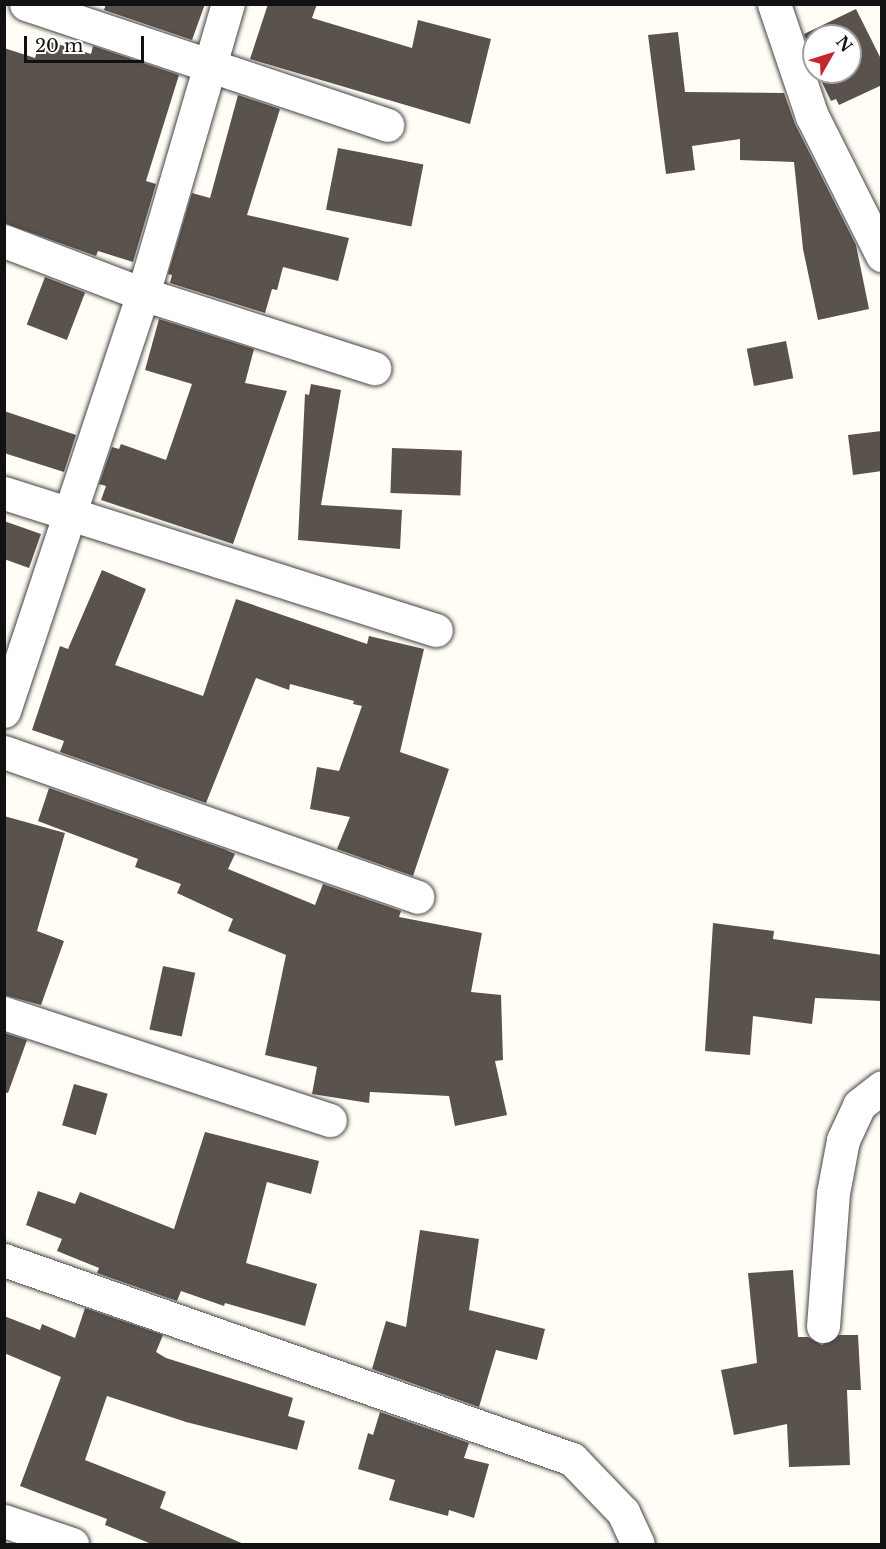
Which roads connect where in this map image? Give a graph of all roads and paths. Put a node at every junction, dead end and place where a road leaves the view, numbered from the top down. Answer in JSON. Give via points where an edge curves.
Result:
{"nodes":[{"id":1,"x":26,"y":4,"type":"edge"},
{"id":2,"x":228,"y":4,"type":"edge"},
{"id":3,"x":774,"y":4,"type":"edge"},
{"id":4,"x":210,"y":68,"type":"junction"},
{"id":5,"x":387,"y":125,"type":"dead end"},
{"id":6,"x":4,"y":241,"type":"edge"},
{"id":7,"x":882,"y":255,"type":"edge"},
{"id":8,"x":143,"y":294,"type":"junction"},
{"id":9,"x":374,"y":368,"type":"dead end"},
{"id":10,"x":4,"y":492,"type":"edge"},
{"id":11,"x":72,"y":516,"type":"junction"},
{"id":12,"x":436,"y":630,"type":"dead end"},
{"id":13,"x":4,"y":711,"type":"edge"},
{"id":14,"x":4,"y":752,"type":"edge"},
{"id":15,"x":417,"y":897,"type":"dead end"},
{"id":16,"x":4,"y":1013,"type":"edge"},
{"id":17,"x":882,"y":1088,"type":"edge"},
{"id":18,"x":330,"y":1120,"type":"dead end"},
{"id":19,"x":4,"y":1260,"type":"edge"},
{"id":20,"x":823,"y":1326,"type":"dead end"},
{"id":21,"x":4,"y":1521,"type":"edge"},
{"id":22,"x":72,"y":1545,"type":"edge"},
{"id":23,"x":638,"y":1545,"type":"edge"}],
"edges":[{"from":1,"to":4,"type":"street"},
{"from":2,"to":4,"type":"street"},
{"from":3,"to":7,"type":"street","via":[[812,116]]},
{"from":4,"to":5,"type":"street"},
{"from":4,"to":8,"type":"street"},
{"from":6,"to":8,"type":"street"},
{"from":8,"to":9,"type":"street"},
{"from":8,"to":11,"type":"street"},
{"from":10,"to":11,"type":"street"},
{"from":11,"to":12,"type":"street"},
{"from":11,"to":13,"type":"street"},
{"from":14,"to":15,"type":"street"},
{"from":16,"to":18,"type":"street"},
{"from":17,"to":20,"type":"street","via":[[859,1105],[843,1140],[833,1193]]},
{"from":19,"to":23,"type":"street","via":[[572,1459],[623,1512]]},
{"from":21,"to":22,"type":"street"}]}
